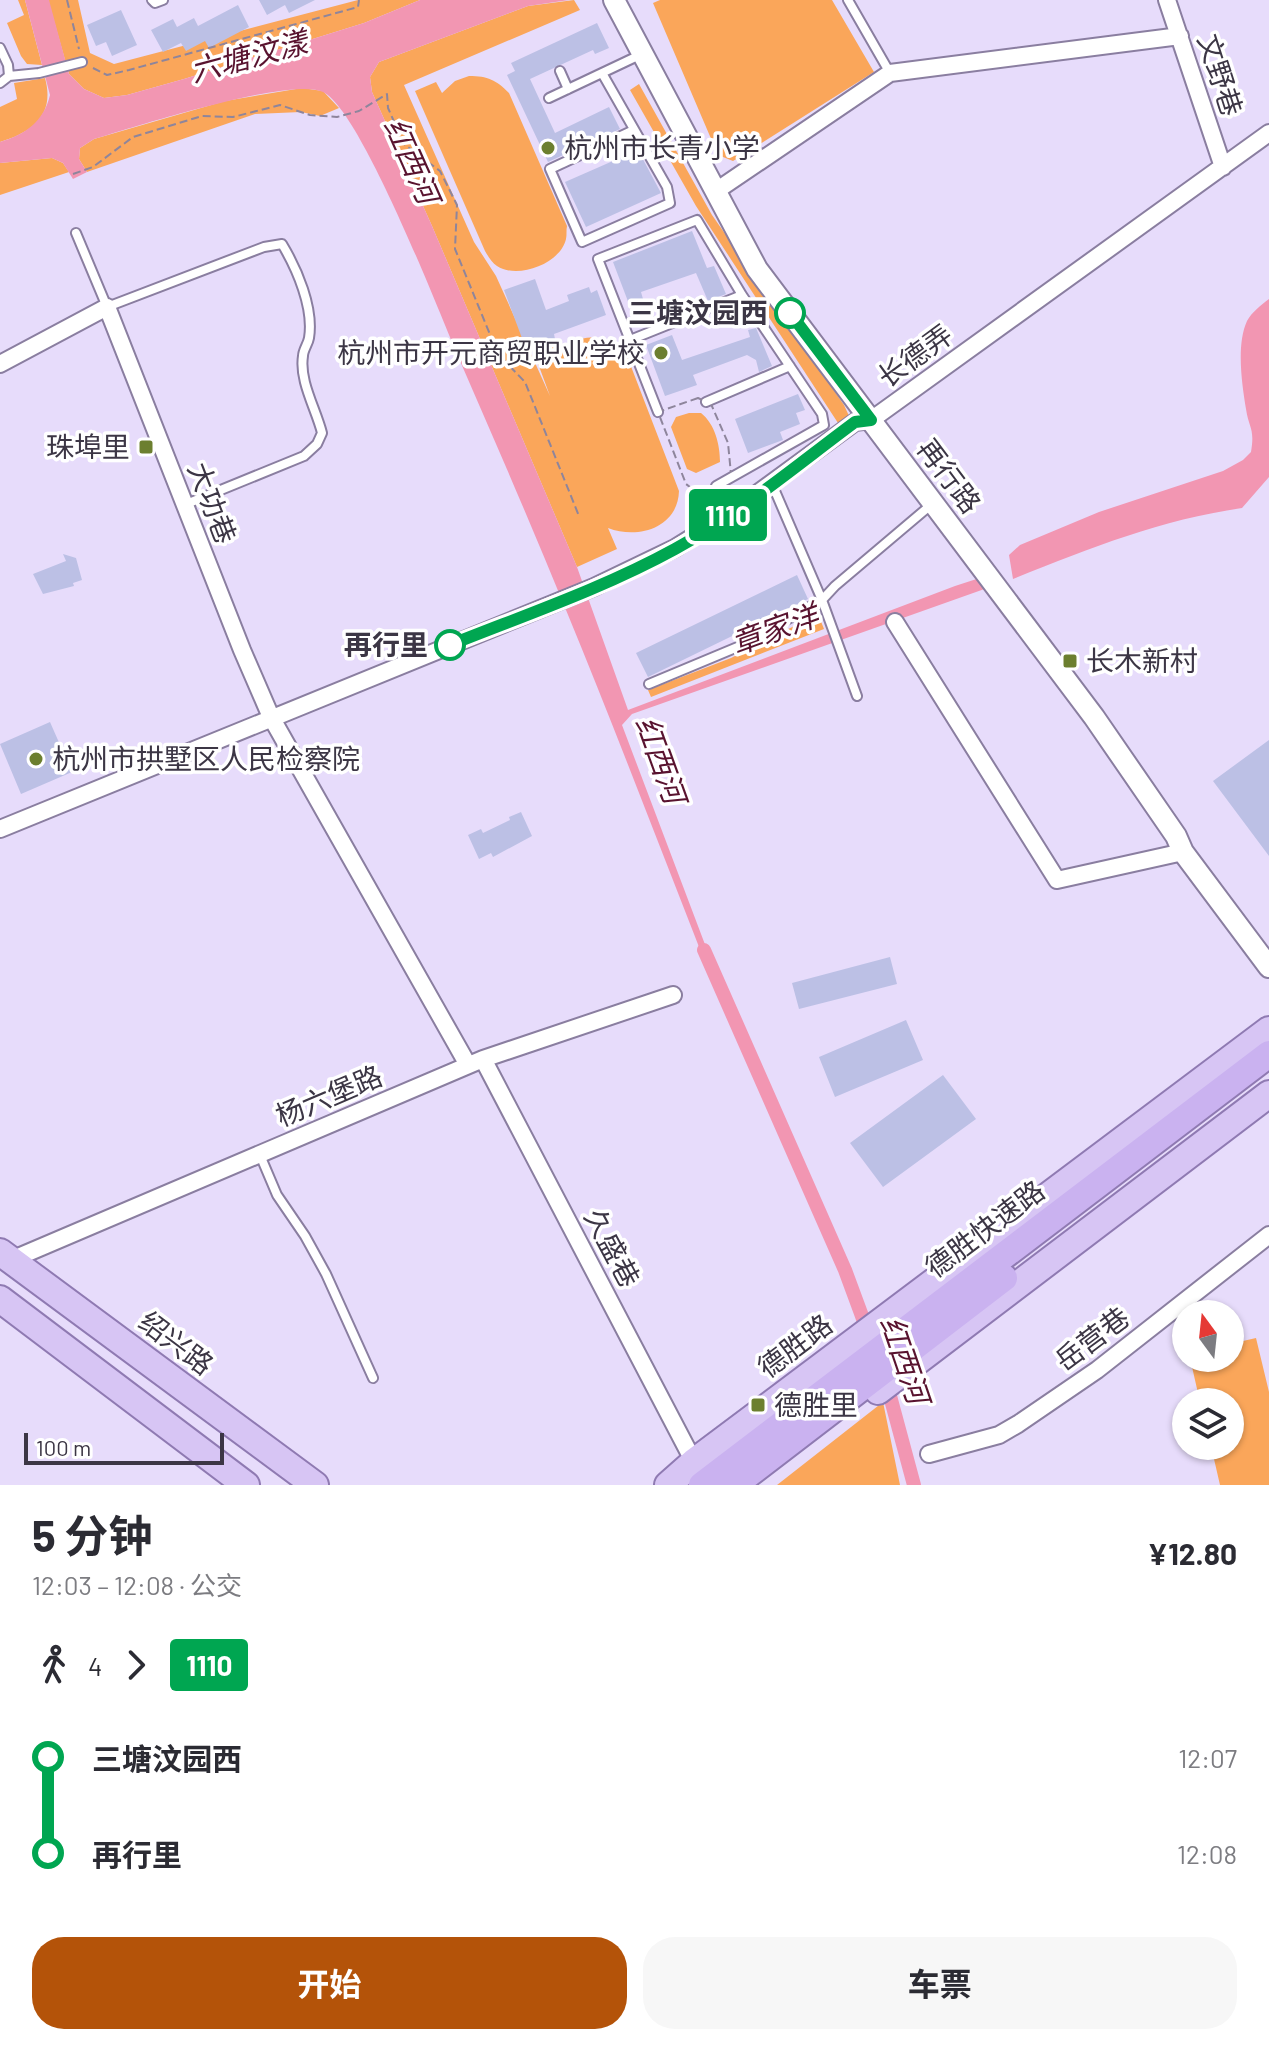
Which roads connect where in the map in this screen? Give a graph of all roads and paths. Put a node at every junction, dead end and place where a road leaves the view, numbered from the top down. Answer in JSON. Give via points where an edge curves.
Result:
{"nodes":[{"id":1,"x":67,"y":0,"type":"edge"},
{"id":2,"x":152,"y":0,"type":"edge"},
{"id":3,"x":163,"y":0,"type":"edge"},
{"id":4,"x":359,"y":0,"type":"edge"},
{"id":5,"x":614,"y":0,"type":"edge"},
{"id":6,"x":848,"y":0,"type":"edge"},
{"id":7,"x":1167,"y":0,"type":"edge"},
{"id":8,"x":1180,"y":36,"type":"junction"},
{"id":9,"x":0,"y":48,"type":"edge"},
{"id":10,"x":642,"y":54,"type":"junction"},
{"id":11,"x":603,"y":58,"type":"dead end"},
{"id":12,"x":82,"y":62,"type":"junction"},
{"id":13,"x":560,"y":71,"type":"dead end"},
{"id":14,"x":605,"y":71,"type":"junction"},
{"id":15,"x":890,"y":73,"type":"junction"},
{"id":16,"x":9,"y":76,"type":"junction"},
{"id":17,"x":0,"y":83,"type":"edge"},
{"id":18,"x":568,"y":89,"type":"junction"},
{"id":19,"x":549,"y":98,"type":"dead end"},
{"id":20,"x":634,"y":130,"type":"junction"},
{"id":21,"x":1269,"y":133,"type":"edge"},
{"id":22,"x":1223,"y":167,"type":"junction"},
{"id":23,"x":73,"y":174,"type":"dead end"},
{"id":24,"x":716,"y":191,"type":"junction"},
{"id":25,"x":76,"y":233,"type":"dead end"},
{"id":26,"x":742,"y":295,"type":"junction"},
{"id":27,"x":107,"y":307,"type":"junction"},
{"id":28,"x":630,"y":340,"type":"junction"},
{"id":29,"x":0,"y":364,"type":"edge"},
{"id":30,"x":790,"y":366,"type":"junction"},
{"id":31,"x":706,"y":402,"type":"junction"},
{"id":32,"x":658,"y":412,"type":"junction"},
{"id":33,"x":871,"y":420,"type":"junction"},
{"id":34,"x":772,"y":483,"type":"junction"},
{"id":35,"x":716,"y":486,"type":"junction"},
{"id":36,"x":934,"y":502,"type":"junction"},
{"id":37,"x":184,"y":505,"type":"junction"},
{"id":38,"x":728,"y":515,"type":"junction"},
{"id":39,"x":579,"y":516,"type":"dead end"},
{"id":40,"x":822,"y":600,"type":"junction"},
{"id":41,"x":895,"y":622,"type":"dead end"},
{"id":42,"x":649,"y":684,"type":"dead end"},
{"id":43,"x":857,"y":696,"type":"dead end"},
{"id":44,"x":271,"y":717,"type":"junction"},
{"id":45,"x":0,"y":828,"type":"edge"},
{"id":46,"x":1183,"y":852,"type":"junction"},
{"id":47,"x":1269,"y":967,"type":"edge"},
{"id":48,"x":673,"y":995,"type":"dead end"},
{"id":49,"x":1269,"y":1030,"type":"edge"},
{"id":50,"x":1269,"y":1054,"type":"edge"},
{"id":51,"x":475,"y":1062,"type":"junction"},
{"id":52,"x":1269,"y":1075,"type":"edge"},
{"id":53,"x":1269,"y":1094,"type":"edge"},
{"id":54,"x":259,"y":1154,"type":"junction"},
{"id":55,"x":1269,"y":1235,"type":"edge"},
{"id":56,"x":5,"y":1256,"type":"edge"},
{"id":57,"x":0,"y":1299,"type":"edge"},
{"id":58,"x":373,"y":1378,"type":"dead end"},
{"id":59,"x":929,"y":1454,"type":"dead end"},
{"id":60,"x":698,"y":1473,"type":"edge"},
{"id":61,"x":246,"y":1485,"type":"edge"},
{"id":62,"x":315,"y":1485,"type":"edge"},
{"id":63,"x":668,"y":1485,"type":"edge"},
{"id":64,"x":734,"y":1485,"type":"edge"},
{"id":65,"x":754,"y":1485,"type":"edge"}],
"edges":[{"from":1,"to":12,"type":"path"},
{"from":2,"to":3,"type":"lane"},
{"from":4,"to":12,"type":"path","via":[[358,7],[107,75]]},
{"from":5,"to":10,"type":"street","name":"再行路"},
{"from":6,"to":15,"type":"lane"},
{"from":7,"to":8,"type":"street","name":"文野巷"},
{"from":8,"to":15,"type":"street"},
{"from":8,"to":22,"type":"street","name":"文野巷"},
{"from":9,"to":16,"type":"lane"},
{"from":10,"to":14,"type":"lane"},
{"from":10,"to":24,"type":"street","name":"再行路"},
{"from":11,"to":14,"type":"lane"},
{"from":12,"to":16,"type":"lane"},
{"from":13,"to":18,"type":"lane"},
{"from":14,"to":18,"type":"lane"},
{"from":14,"to":20,"type":"lane"},
{"from":15,"to":24,"type":"street"},
{"from":16,"to":17,"type":"lane"},
{"from":18,"to":19,"type":"lane"},
{"from":20,"to":20,"type":"lane","via":[[667,187],[670,203],[582,242],[550,169]]},
{"from":21,"to":22,"type":"street","name":"长德弄"},
{"from":22,"to":33,"type":"street","name":"长德弄"},
{"from":23,"to":39,"type":"path","via":[[93,167],[133,137],[202,116],[233,117],[280,105],[337,117],[387,94],[404,144],[440,171],[457,205],[455,249],[498,354],[525,382]]},
{"from":24,"to":33,"type":"street","name":"再行路","via":[[757,269]]},
{"from":25,"to":27,"type":"lane"},
{"from":26,"to":28,"type":"lane"},
{"from":26,"to":28,"type":"lane","via":[[697,220],[598,259]]},
{"from":26,"to":30,"type":"lane"},
{"from":27,"to":29,"type":"street"},
{"from":27,"to":37,"type":"street","name":"大功巷"},
{"from":27,"to":37,"type":"lane","via":[[264,247],[282,244],[292,261],[308,312],[305,382],[322,433],[304,456]]},
{"from":28,"to":32,"type":"lane"},
{"from":30,"to":31,"type":"lane"},
{"from":30,"to":35,"type":"lane","via":[[824,425]]},
{"from":31,"to":32,"type":"path","via":[[698,398]]},
{"from":31,"to":35,"type":"path","via":[[728,443],[731,474]]},
{"from":32,"to":35,"type":"path","via":[[686,484],[695,491]]},
{"from":33,"to":34,"type":"street","name":"长德弄","via":[[855,422]]},
{"from":33,"to":36,"type":"street","name":"再行路"},
{"from":34,"to":38,"type":"street","name":"长德弄"},
{"from":34,"to":40,"type":"lane"},
{"from":35,"to":38,"type":"lane"},
{"from":36,"to":40,"type":"lane"},
{"from":36,"to":46,"type":"street","name":"再行路","via":[[1094,717]]},
{"from":37,"to":44,"type":"street","name":"大功巷"},
{"from":38,"to":44,"type":"street","name":"长德弄","via":[[594,587]]},
{"from":40,"to":42,"type":"lane","via":[[740,646]]},
{"from":40,"to":43,"type":"lane"},
{"from":41,"to":46,"type":"street","via":[[1057,880]]},
{"from":44,"to":45,"type":"street","name":"长德弄"},
{"from":44,"to":51,"type":"street","name":"久盛巷"},
{"from":46,"to":47,"type":"street","name":"再行路"},
{"from":48,"to":51,"type":"street","name":"杨六堡路"},
{"from":49,"to":60,"type":"main road","name":"德胜路","via":[[852,1343]]},
{"from":50,"to":60,"type":"highway","name":"德胜快速路"},
{"from":51,"to":54,"type":"street","name":"杨六堡路"},
{"from":51,"to":60,"type":"street","name":"久盛巷"},
{"from":52,"to":64,"type":"highway","name":"德胜快速路"},
{"from":53,"to":65,"type":"main road"},
{"from":54,"to":56,"type":"street","name":"杨六堡路"},
{"from":54,"to":58,"type":"lane","via":[[277,1195],[326,1274]]},
{"from":55,"to":59,"type":"street","name":"岳营巷","via":[[1097,1370],[1018,1424],[999,1435]]},
{"from":56,"to":62,"type":"main road","name":"绍兴路"},
{"from":57,"to":61,"type":"main road"},
{"from":60,"to":63,"type":"main road","name":"德胜路"}]}
